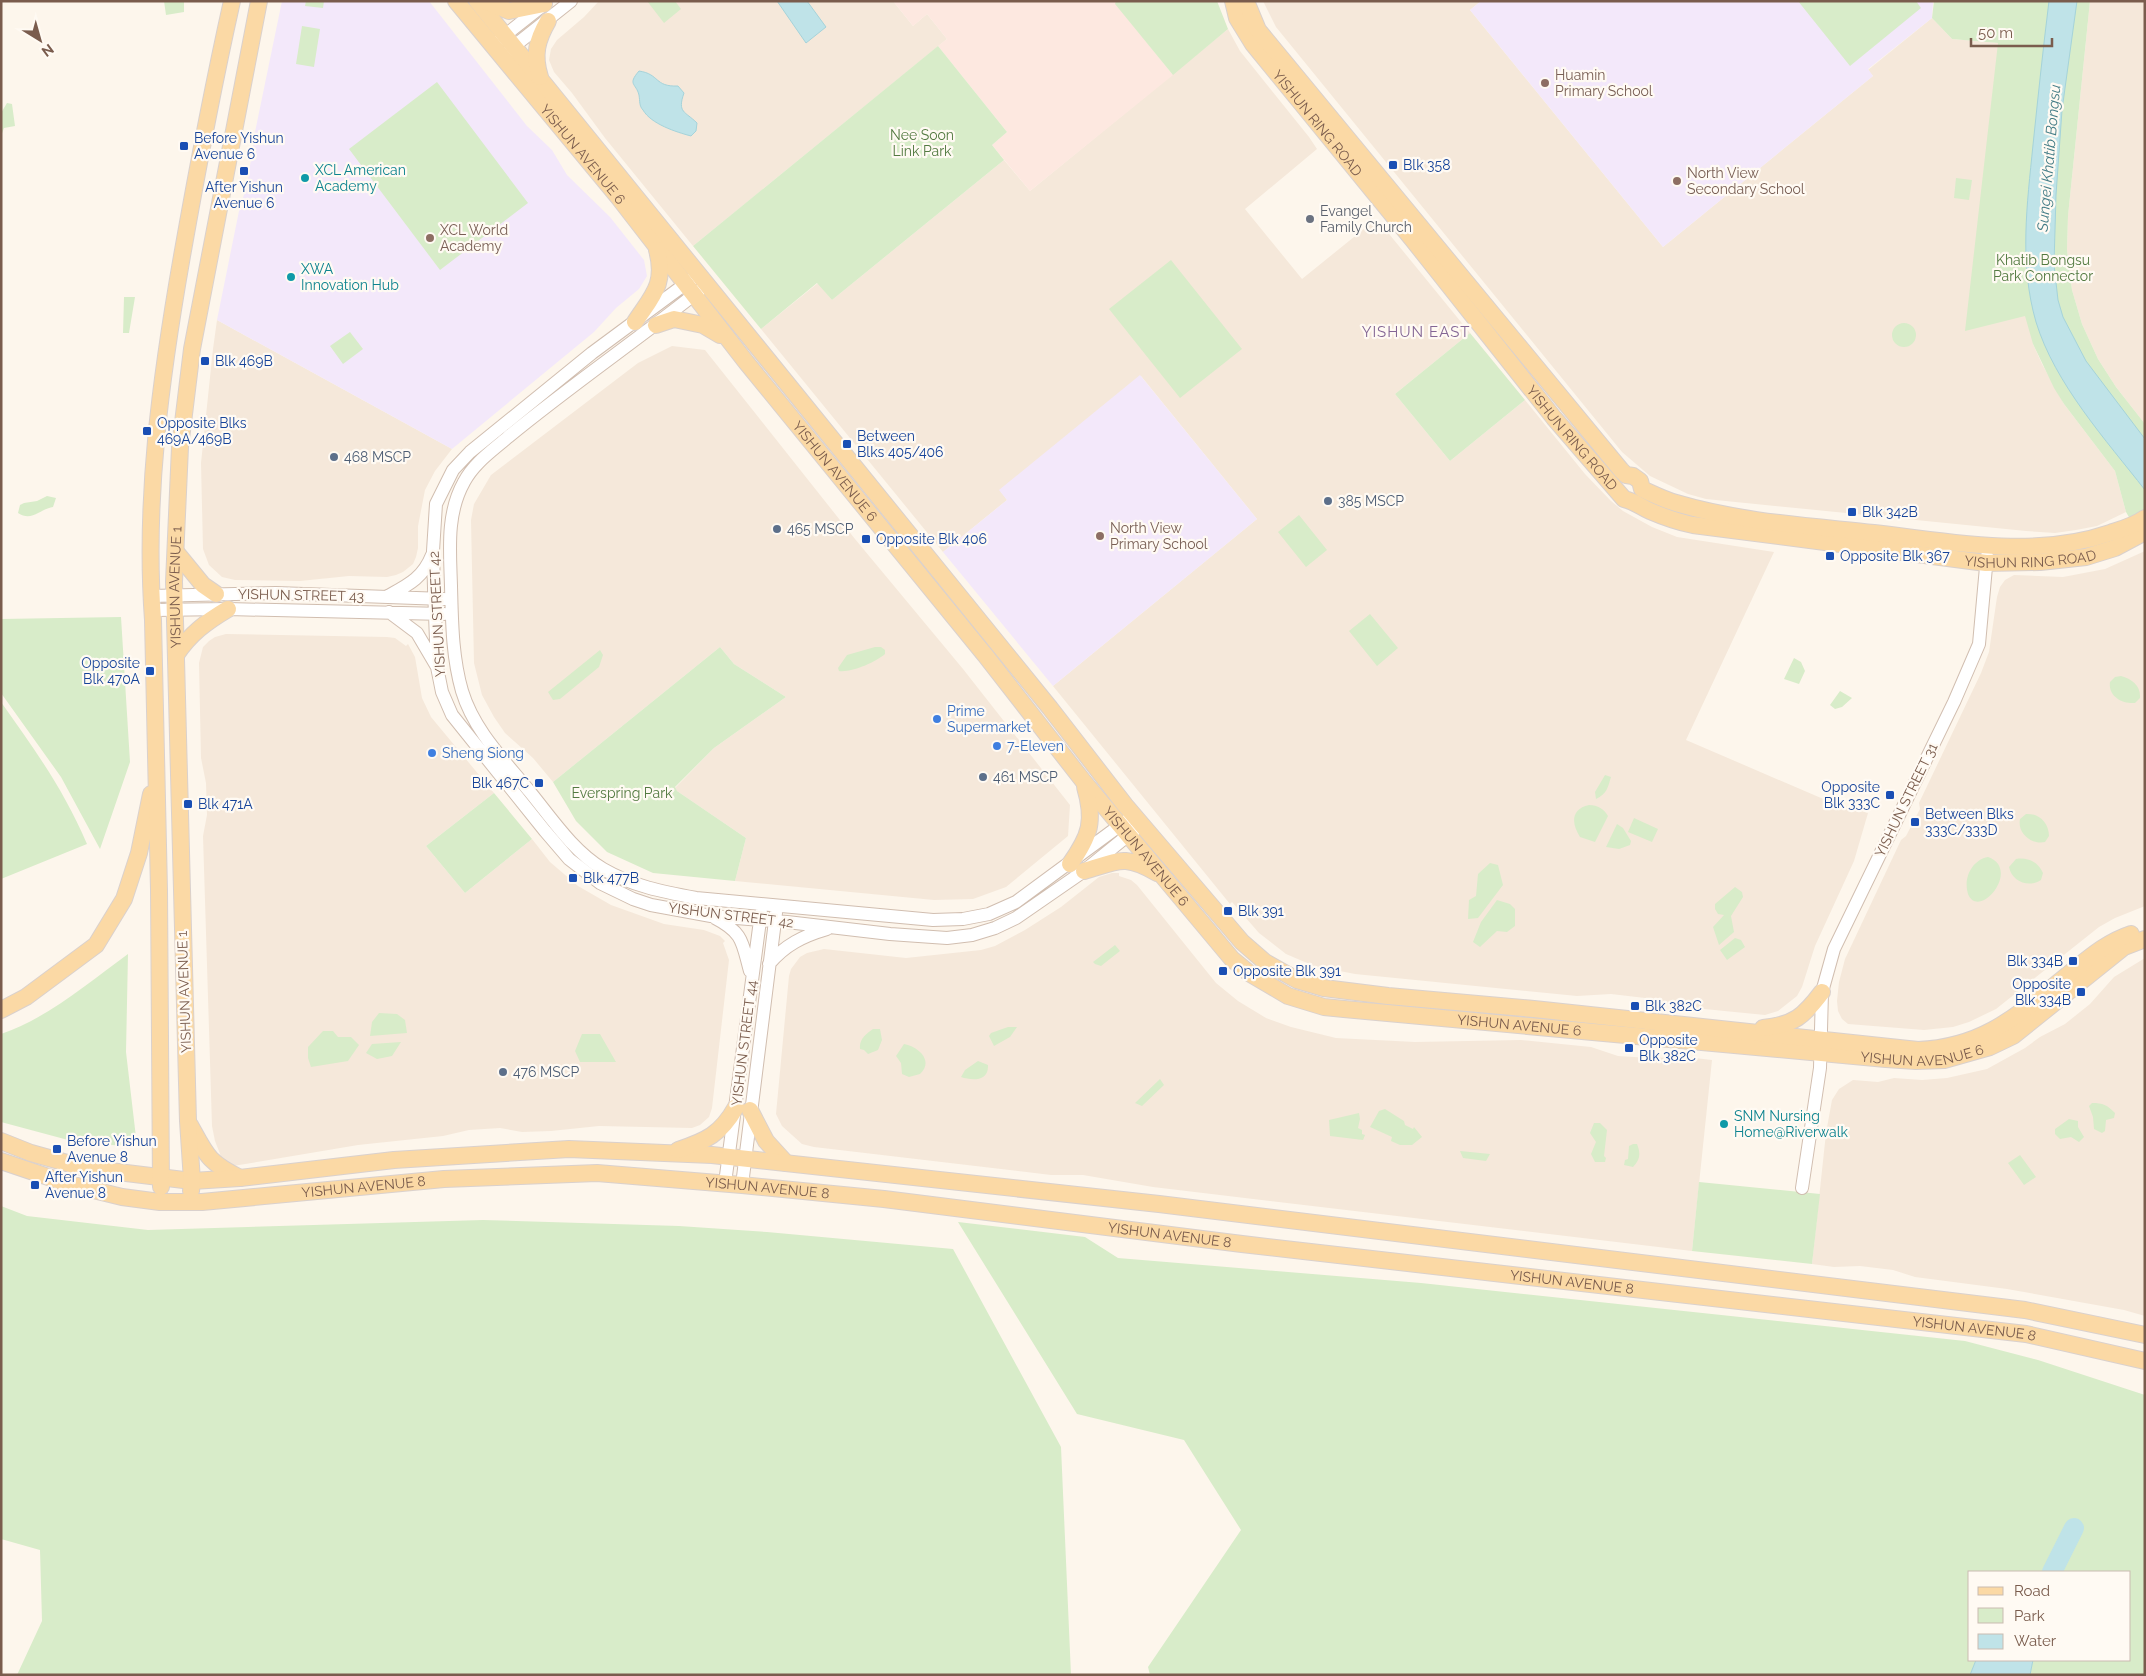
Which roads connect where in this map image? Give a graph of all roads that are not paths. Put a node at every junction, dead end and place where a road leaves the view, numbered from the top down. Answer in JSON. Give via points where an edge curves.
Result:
{"nodes":[{"id":1,"x":232,"y":1,"type":"edge"},
{"id":2,"x":259,"y":1,"type":"edge"},
{"id":3,"x":456,"y":1,"type":"edge"},
{"id":4,"x":477,"y":1,"type":"edge"},
{"id":5,"x":485,"y":1,"type":"edge"},
{"id":6,"x":571,"y":1,"type":"edge"},
{"id":7,"x":1233,"y":1,"type":"edge"},
{"id":8,"x":1246,"y":1,"type":"edge"},
{"id":9,"x":545,"y":3,"type":"edge"},
{"id":10,"x":548,"y":21,"type":"junction"},
{"id":11,"x":503,"y":46,"type":"junction"},
{"id":12,"x":542,"y":81,"type":"junction"},
{"id":13,"x":1387,"y":197,"type":"junction"},
{"id":14,"x":656,"y":245,"type":"junction"},
{"id":15,"x":695,"y":285,"type":"junction"},
{"id":16,"x":634,"y":322,"type":"junction"},
{"id":17,"x":656,"y":325,"type":"junction"},
{"id":18,"x":732,"y":344,"type":"junction"},
{"id":19,"x":779,"y":376,"type":"junction"},
{"id":20,"x":789,"y":416,"type":"junction"},
{"id":21,"x":1626,"y":476,"type":"junction"},
{"id":22,"x":1617,"y":490,"type":"junction"},
{"id":23,"x":1637,"y":494,"type":"junction"},
{"id":24,"x":2145,"y":518,"type":"edge"},
{"id":25,"x":2145,"y":532,"type":"edge"},
{"id":26,"x":1988,"y":546,"type":"junction"},
{"id":27,"x":433,"y":551,"type":"junction"},
{"id":28,"x":176,"y":552,"type":"junction"},
{"id":29,"x":2040,"y":554,"type":"junction"},
{"id":30,"x":1986,"y":563,"type":"junction"},
{"id":31,"x":216,"y":594,"type":"junction"},
{"id":32,"x":386,"y":597,"type":"junction"},
{"id":33,"x":435,"y":599,"type":"junction"},
{"id":34,"x":451,"y":600,"type":"junction"},
{"id":35,"x":174,"y":602,"type":"junction"},
{"id":36,"x":152,"y":603,"type":"junction"},
{"id":37,"x":228,"y":609,"type":"junction"},
{"id":38,"x":389,"y":612,"type":"junction"},
{"id":39,"x":436,"y":614,"type":"junction"},
{"id":40,"x":451,"y":614,"type":"junction"},
{"id":41,"x":176,"y":655,"type":"junction"},
{"id":42,"x":437,"y":667,"type":"junction"},
{"id":43,"x":156,"y":773,"type":"junction"},
{"id":44,"x":1084,"y":782,"type":"junction"},
{"id":45,"x":1138,"y":819,"type":"junction"},
{"id":46,"x":1125,"y":830,"type":"junction"},
{"id":47,"x":1070,"y":864,"type":"junction"},
{"id":48,"x":1084,"y":871,"type":"junction"},
{"id":49,"x":1165,"y":878,"type":"junction"},
{"id":50,"x":762,"y":903,"type":"junction"},
{"id":51,"x":778,"y":905,"type":"junction"},
{"id":52,"x":711,"y":916,"type":"junction"},
{"id":53,"x":760,"y":920,"type":"junction"},
{"id":54,"x":775,"y":921,"type":"junction"},
{"id":55,"x":829,"y":928,"type":"junction"},
{"id":56,"x":2145,"y":929,"type":"edge"},
{"id":57,"x":2145,"y":939,"type":"edge"},
{"id":58,"x":769,"y":964,"type":"junction"},
{"id":59,"x":752,"y":979,"type":"junction"},
{"id":60,"x":1822,"y":992,"type":"junction"},
{"id":61,"x":1,"y":1010,"type":"edge"},
{"id":62,"x":1558,"y":1012,"type":"junction"},
{"id":63,"x":1556,"y":1028,"type":"junction"},
{"id":64,"x":1746,"y":1032,"type":"junction"},
{"id":65,"x":1821,"y":1046,"type":"junction"},
{"id":66,"x":743,"y":1108,"type":"junction"},
{"id":67,"x":188,"y":1121,"type":"junction"},
{"id":68,"x":1,"y":1142,"type":"edge"},
{"id":69,"x":668,"y":1153,"type":"junction"},
{"id":70,"x":738,"y":1158,"type":"junction"},
{"id":71,"x":1,"y":1161,"type":"edge"},
{"id":72,"x":786,"y":1163,"type":"junction"},
{"id":73,"x":161,"y":1178,"type":"junction"},
{"id":74,"x":240,"y":1178,"type":"junction"},
{"id":75,"x":192,"y":1180,"type":"junction"},
{"id":76,"x":725,"y":1183,"type":"junction"},
{"id":77,"x":742,"y":1185,"type":"junction"},
{"id":78,"x":1802,"y":1188,"type":"dead end"},
{"id":79,"x":160,"y":1202,"type":"junction"},
{"id":80,"x":190,"y":1202,"type":"junction"},
{"id":81,"x":2145,"y":1335,"type":"edge"},
{"id":82,"x":2145,"y":1361,"type":"edge"}],
"edges":[{"from":1,"to":36,"type":"main road","name":"YISHUN AVENUE 1","via":[[201,144],[165,351],[153,469]]},
{"from":2,"to":28,"type":"main road","name":"YISHUN AVENUE 1","via":[[192,349],[180,446]]},
{"from":3,"to":11,"type":"main road","name":"YISHUN AVENUE 6"},
{"from":4,"to":11,"type":"main road","name":"YISHUN AVENUE 6"},
{"from":5,"to":9,"type":"main road","via":[[509,11]]},
{"from":6,"to":10,"type":"street"},
{"from":7,"to":13,"type":"main road","name":"YISHUN RING ROAD","via":[[1237,18],[1253,44]]},
{"from":8,"to":13,"type":"main road","name":"YISHUN RING ROAD","via":[[1258,30]]},
{"from":9,"to":11,"type":"street"},
{"from":10,"to":11,"type":"street"},
{"from":10,"to":12,"type":"main road","via":[[536,50],[535,63]]},
{"from":11,"to":12,"type":"main road","name":"YISHUN AVENUE 6"},
{"from":11,"to":14,"type":"main road","name":"YISHUN AVENUE 6"},
{"from":12,"to":15,"type":"main road","name":"YISHUN AVENUE 6"},
{"from":13,"to":21,"type":"main road","name":"YISHUN RING ROAD","via":[[1440,248]]},
{"from":13,"to":22,"type":"main road","name":"YISHUN RING ROAD","via":[[1554,418]]},
{"from":14,"to":15,"type":"main road","name":"YISHUN AVENUE 6"},
{"from":14,"to":16,"type":"main road","via":[[660,281]]},
{"from":15,"to":16,"type":"street","name":"YISHUN STREET 42"},
{"from":15,"to":17,"type":"street","name":"YISHUN STREET 42"},
{"from":15,"to":18,"type":"main road","name":"YISHUN AVENUE 6"},
{"from":15,"to":19,"type":"main road","name":"YISHUN AVENUE 6"},
{"from":16,"to":27,"type":"street","name":"YISHUN STREET 42","via":[[470,452],[454,470],[436,504]]},
{"from":17,"to":18,"type":"main road","via":[[674,319],[696,323],[712,328]]},
{"from":17,"to":34,"type":"street","name":"YISHUN STREET 42","via":[[532,416],[482,459],[464,481],[453,507],[450,531]]},
{"from":18,"to":20,"type":"main road","name":"YISHUN AVENUE 6"},
{"from":19,"to":20,"type":"main road","via":[[775,388],[786,403]]},
{"from":19,"to":45,"type":"main road","name":"YISHUN AVENUE 6"},
{"from":20,"to":44,"type":"main road","name":"YISHUN AVENUE 6","via":[[979,647]]},
{"from":21,"to":22,"type":"main road","via":[[1618,482]]},
{"from":21,"to":23,"type":"main road","name":"YISHUN RING ROAD","via":[[1640,481]]},
{"from":22,"to":23,"type":"main road","name":"YISHUN RING ROAD","via":[[1621,497]]},
{"from":23,"to":26,"type":"main road","name":"YISHUN RING ROAD","via":[[1715,512],[1791,524]]},
{"from":23,"to":30,"type":"main road","name":"YISHUN RING ROAD","via":[[1648,510],[1693,525]]},
{"from":24,"to":29,"type":"main road","name":"YISHUN RING ROAD","via":[[2136,524]]},
{"from":25,"to":29,"type":"main road","name":"YISHUN RING ROAD","via":[[2100,554]]},
{"from":26,"to":29,"type":"main road","name":"YISHUN RING ROAD"},
{"from":26,"to":30,"type":"street","name":"YISHUN STREET 31"},
{"from":27,"to":32,"type":"street","via":[[427,568],[415,581]]},
{"from":27,"to":33,"type":"street","name":"YISHUN STREET 42"},
{"from":28,"to":31,"type":"main road","via":[[203,585]]},
{"from":28,"to":35,"type":"main road","name":"YISHUN AVENUE 1"},
{"from":29,"to":30,"type":"main road","name":"YISHUN RING ROAD"},
{"from":30,"to":60,"type":"street","name":"YISHUN STREET 31","via":[[1979,644],[1834,949]]},
{"from":31,"to":32,"type":"street","name":"YISHUN STREET 43"},
{"from":31,"to":35,"type":"street","name":"YISHUN STREET 43"},
{"from":32,"to":33,"type":"street","name":"YISHUN STREET 43"},
{"from":33,"to":34,"type":"street","name":"YISHUN STREET 43"},
{"from":33,"to":39,"type":"street","name":"YISHUN STREET 42"},
{"from":34,"to":40,"type":"street","name":"YISHUN STREET 42"},
{"from":35,"to":36,"type":"street","name":"YISHUN STREET 43"},
{"from":35,"to":37,"type":"street","name":"YISHUN STREET 43"},
{"from":35,"to":41,"type":"main road","name":"YISHUN AVENUE 1"},
{"from":36,"to":43,"type":"main road","name":"YISHUN AVENUE 1"},
{"from":37,"to":38,"type":"street","name":"YISHUN STREET 43"},
{"from":37,"to":41,"type":"main road","via":[[196,630]]},
{"from":38,"to":39,"type":"street","name":"YISHUN STREET 43"},
{"from":38,"to":42,"type":"street","via":[[417,634]]},
{"from":39,"to":40,"type":"street","name":"YISHUN STREET 43"},
{"from":39,"to":42,"type":"street","name":"YISHUN STREET 42"},
{"from":40,"to":50,"type":"street","name":"YISHUN STREET 42","via":[[462,692],[472,715],[484,735],[566,837],[584,854],[627,881],[663,892]]},
{"from":41,"to":67,"type":"main road","name":"YISHUN AVENUE 1"},
{"from":42,"to":52,"type":"street","name":"YISHUN STREET 42","via":[[442,692],[452,715],[569,859],[600,884],[633,899]]},
{"from":43,"to":61,"type":"main road","via":[[139,853],[124,899],[96,945],[26,998]]},
{"from":43,"to":73,"type":"main road","name":"YISHUN AVENUE 1"},
{"from":44,"to":46,"type":"main road","name":"YISHUN AVENUE 6"},
{"from":44,"to":47,"type":"main road","via":[[1091,806],[1088,833]]},
{"from":45,"to":46,"type":"street","name":"YISHUN STREET 42"},
{"from":45,"to":62,"type":"main road","name":"YISHUN AVENUE 6","via":[[1242,942],[1265,962],[1298,980],[1324,988],[1388,996]]},
{"from":46,"to":47,"type":"street","name":"YISHUN STREET 42"},
{"from":46,"to":48,"type":"street","name":"YISHUN STREET 42"},
{"from":46,"to":49,"type":"main road","name":"YISHUN AVENUE 6"},
{"from":47,"to":51,"type":"street","name":"YISHUN STREET 42","via":[[1016,902],[989,914],[962,919],[933,920]]},
{"from":48,"to":49,"type":"main road","via":[[1125,860],[1139,863]]},
{"from":48,"to":55,"type":"street","name":"YISHUN STREET 42","via":[[1016,918],[972,935],[947,938]]},
{"from":49,"to":63,"type":"main road","name":"YISHUN AVENUE 6","via":[[1232,959],[1288,996],[1324,1007]]},
{"from":50,"to":51,"type":"street","name":"YISHUN STREET 42"},
{"from":50,"to":53,"type":"street","name":"YISHUN STREET 44"},
{"from":51,"to":54,"type":"street","name":"YISHUN STREET 44"},
{"from":52,"to":53,"type":"street","name":"YISHUN STREET 42"},
{"from":52,"to":59,"type":"street","via":[[740,936]]},
{"from":53,"to":54,"type":"street","name":"YISHUN STREET 42"},
{"from":53,"to":59,"type":"street","name":"YISHUN STREET 44"},
{"from":54,"to":55,"type":"street","name":"YISHUN STREET 42"},
{"from":54,"to":58,"type":"street","name":"YISHUN STREET 44"},
{"from":55,"to":58,"type":"street","via":[[791,943]]},
{"from":56,"to":65,"type":"main road","name":"YISHUN AVENUE 6","via":[[2102,948],[2005,1024],[1982,1037],[1943,1049]]},
{"from":57,"to":65,"type":"main road","name":"YISHUN AVENUE 6","via":[[2124,947],[2012,1036],[1990,1047],[1944,1060],[1916,1061]]},
{"from":58,"to":66,"type":"street","name":"YISHUN STREET 44"},
{"from":59,"to":66,"type":"street","name":"YISHUN STREET 44"},
{"from":60,"to":64,"type":"main road","via":[[1797,1019]]},
{"from":60,"to":65,"type":"street","name":"YISHUN STREET 31"},
{"from":62,"to":63,"type":"main road"},
{"from":62,"to":64,"type":"main road","name":"YISHUN AVENUE 6"},
{"from":63,"to":65,"type":"main road","name":"YISHUN AVENUE 6"},
{"from":64,"to":65,"type":"main road","name":"YISHUN AVENUE 6"},
{"from":65,"to":78,"type":"street","name":"YISHUN STREET 31"},
{"from":66,"to":69,"type":"main road","via":[[714,1136]]},
{"from":66,"to":70,"type":"street","name":"YISHUN STREET 44"},
{"from":66,"to":72,"type":"main road"},
{"from":67,"to":74,"type":"main road","via":[[207,1156],[218,1167]]},
{"from":67,"to":75,"type":"main road","name":"YISHUN AVENUE 1"},
{"from":68,"to":73,"type":"main road","via":[[85,1168]]},
{"from":69,"to":70,"type":"main road","name":"YISHUN AVENUE 8"},
{"from":69,"to":74,"type":"main road","name":"YISHUN AVENUE 8","via":[[569,1149],[394,1160]]},
{"from":70,"to":72,"type":"main road","name":"YISHUN AVENUE 8"},
{"from":70,"to":76,"type":"street","name":"YISHUN STREET 44"},
{"from":70,"to":77,"type":"street","name":"YISHUN STREET 44"},
{"from":71,"to":79,"type":"main road","via":[[69,1184]]},
{"from":72,"to":81,"type":"main road","name":"YISHUN AVENUE 8","via":[[1159,1204],[2025,1310]]},
{"from":73,"to":75,"type":"main road"},
{"from":73,"to":79,"type":"main road","name":"YISHUN AVENUE 1"},
{"from":74,"to":75,"type":"main road","name":"YISHUN AVENUE 8"},
{"from":75,"to":80,"type":"main road","name":"YISHUN AVENUE 1"},
{"from":76,"to":77,"type":"main road","name":"YISHUN AVENUE 8"},
{"from":76,"to":80,"type":"main road","name":"YISHUN AVENUE 8","via":[[597,1173],[444,1179]]},
{"from":77,"to":82,"type":"main road","name":"YISHUN AVENUE 8","via":[[2026,1334]]},
{"from":79,"to":80,"type":"main road"}]}
